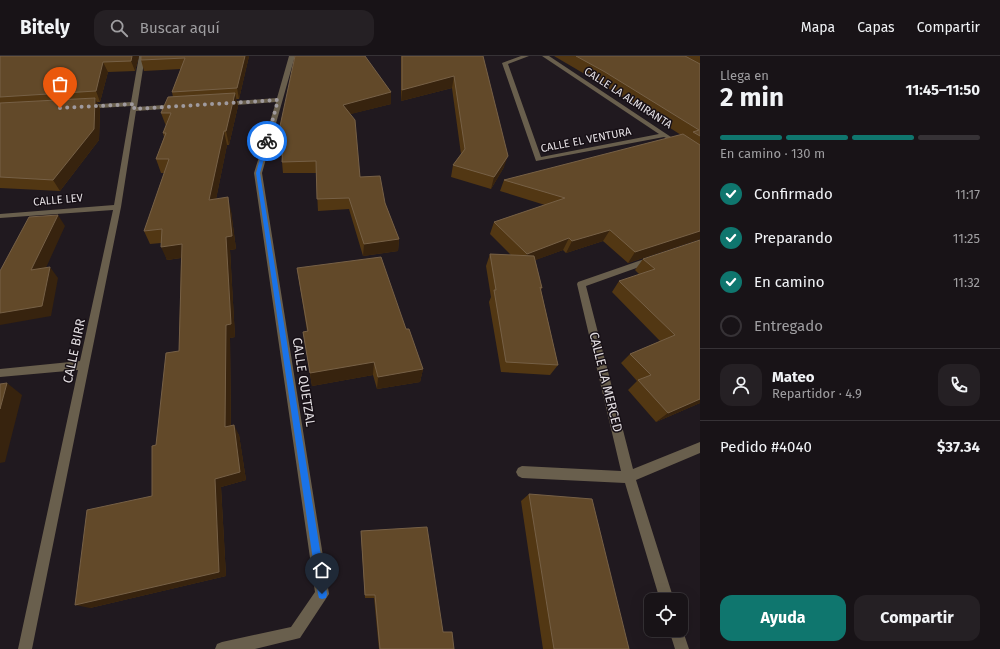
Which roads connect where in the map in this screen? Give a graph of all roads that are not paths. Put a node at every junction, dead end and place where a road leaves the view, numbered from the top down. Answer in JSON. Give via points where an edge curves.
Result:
{"nodes":[{"id":1,"x":142,"y":56,"type":"edge"},
{"id":2,"x":292,"y":56,"type":"edge"},
{"id":3,"x":526,"y":56,"type":"edge"},
{"id":4,"x":546,"y":56,"type":"edge"},
{"id":5,"x":278,"y":100,"type":"junction"},
{"id":6,"x":218,"y":104,"type":"edge"},
{"id":7,"x":135,"y":106,"type":"junction"},
{"id":8,"x":187,"y":106,"type":"edge"},
{"id":9,"x":79,"y":107,"type":"edge"},
{"id":10,"x":665,"y":135,"type":"junction"},
{"id":11,"x":677,"y":142,"type":"edge"},
{"id":12,"x":117,"y":207,"type":"junction"},
{"id":13,"x":0,"y":216,"type":"edge"},
{"id":14,"x":663,"y":256,"type":"edge"},
{"id":15,"x":85,"y":365,"type":"junction"},
{"id":16,"x":0,"y":373,"type":"edge"},
{"id":17,"x":700,"y":447,"type":"edge"},
{"id":18,"x":522,"y":472,"type":"dead end"},
{"id":19,"x":629,"y":477,"type":"junction"},
{"id":20,"x":665,"y":593,"type":"edge"},
{"id":21,"x":678,"y":637,"type":"edge"},
{"id":22,"x":25,"y":649,"type":"edge"},
{"id":23,"x":222,"y":649,"type":"edge"},
{"id":24,"x":682,"y":649,"type":"edge"}],
"edges":[{"from":1,"to":7,"type":"street","name":"CALLE BIRR"},
{"from":2,"to":5,"type":"street","name":"CALLE QUETZAL"},
{"from":3,"to":10,"type":"street","name":"CALLE EL VENTURA","via":[[505,63],[538,160]]},
{"from":4,"to":10,"type":"street","name":"CALLE LA ALMIRANTA"},
{"from":5,"to":6,"type":"street"},
{"from":5,"to":23,"type":"street","name":"CALLE QUETZAL","via":[[258,173],[322,594],[295,633]]},
{"from":7,"to":8,"type":"street"},
{"from":7,"to":9,"type":"street"},
{"from":7,"to":12,"type":"street","name":"CALLE BIRR"},
{"from":10,"to":11,"type":"street","name":"CALLE LA ALMIRANTA"},
{"from":12,"to":13,"type":"street","name":"CALLE LEV"},
{"from":12,"to":15,"type":"street","name":"CALLE BIRR"},
{"from":14,"to":19,"type":"street","name":"CALLE LA MERCED","via":[[581,284]]},
{"from":15,"to":16,"type":"street"},
{"from":15,"to":22,"type":"street","name":"CALLE BIRR"},
{"from":17,"to":19,"type":"street"},
{"from":18,"to":19,"type":"street"},
{"from":19,"to":20,"type":"street","name":"CALLE LA MERCED"},
{"from":21,"to":24,"type":"street"}]}
